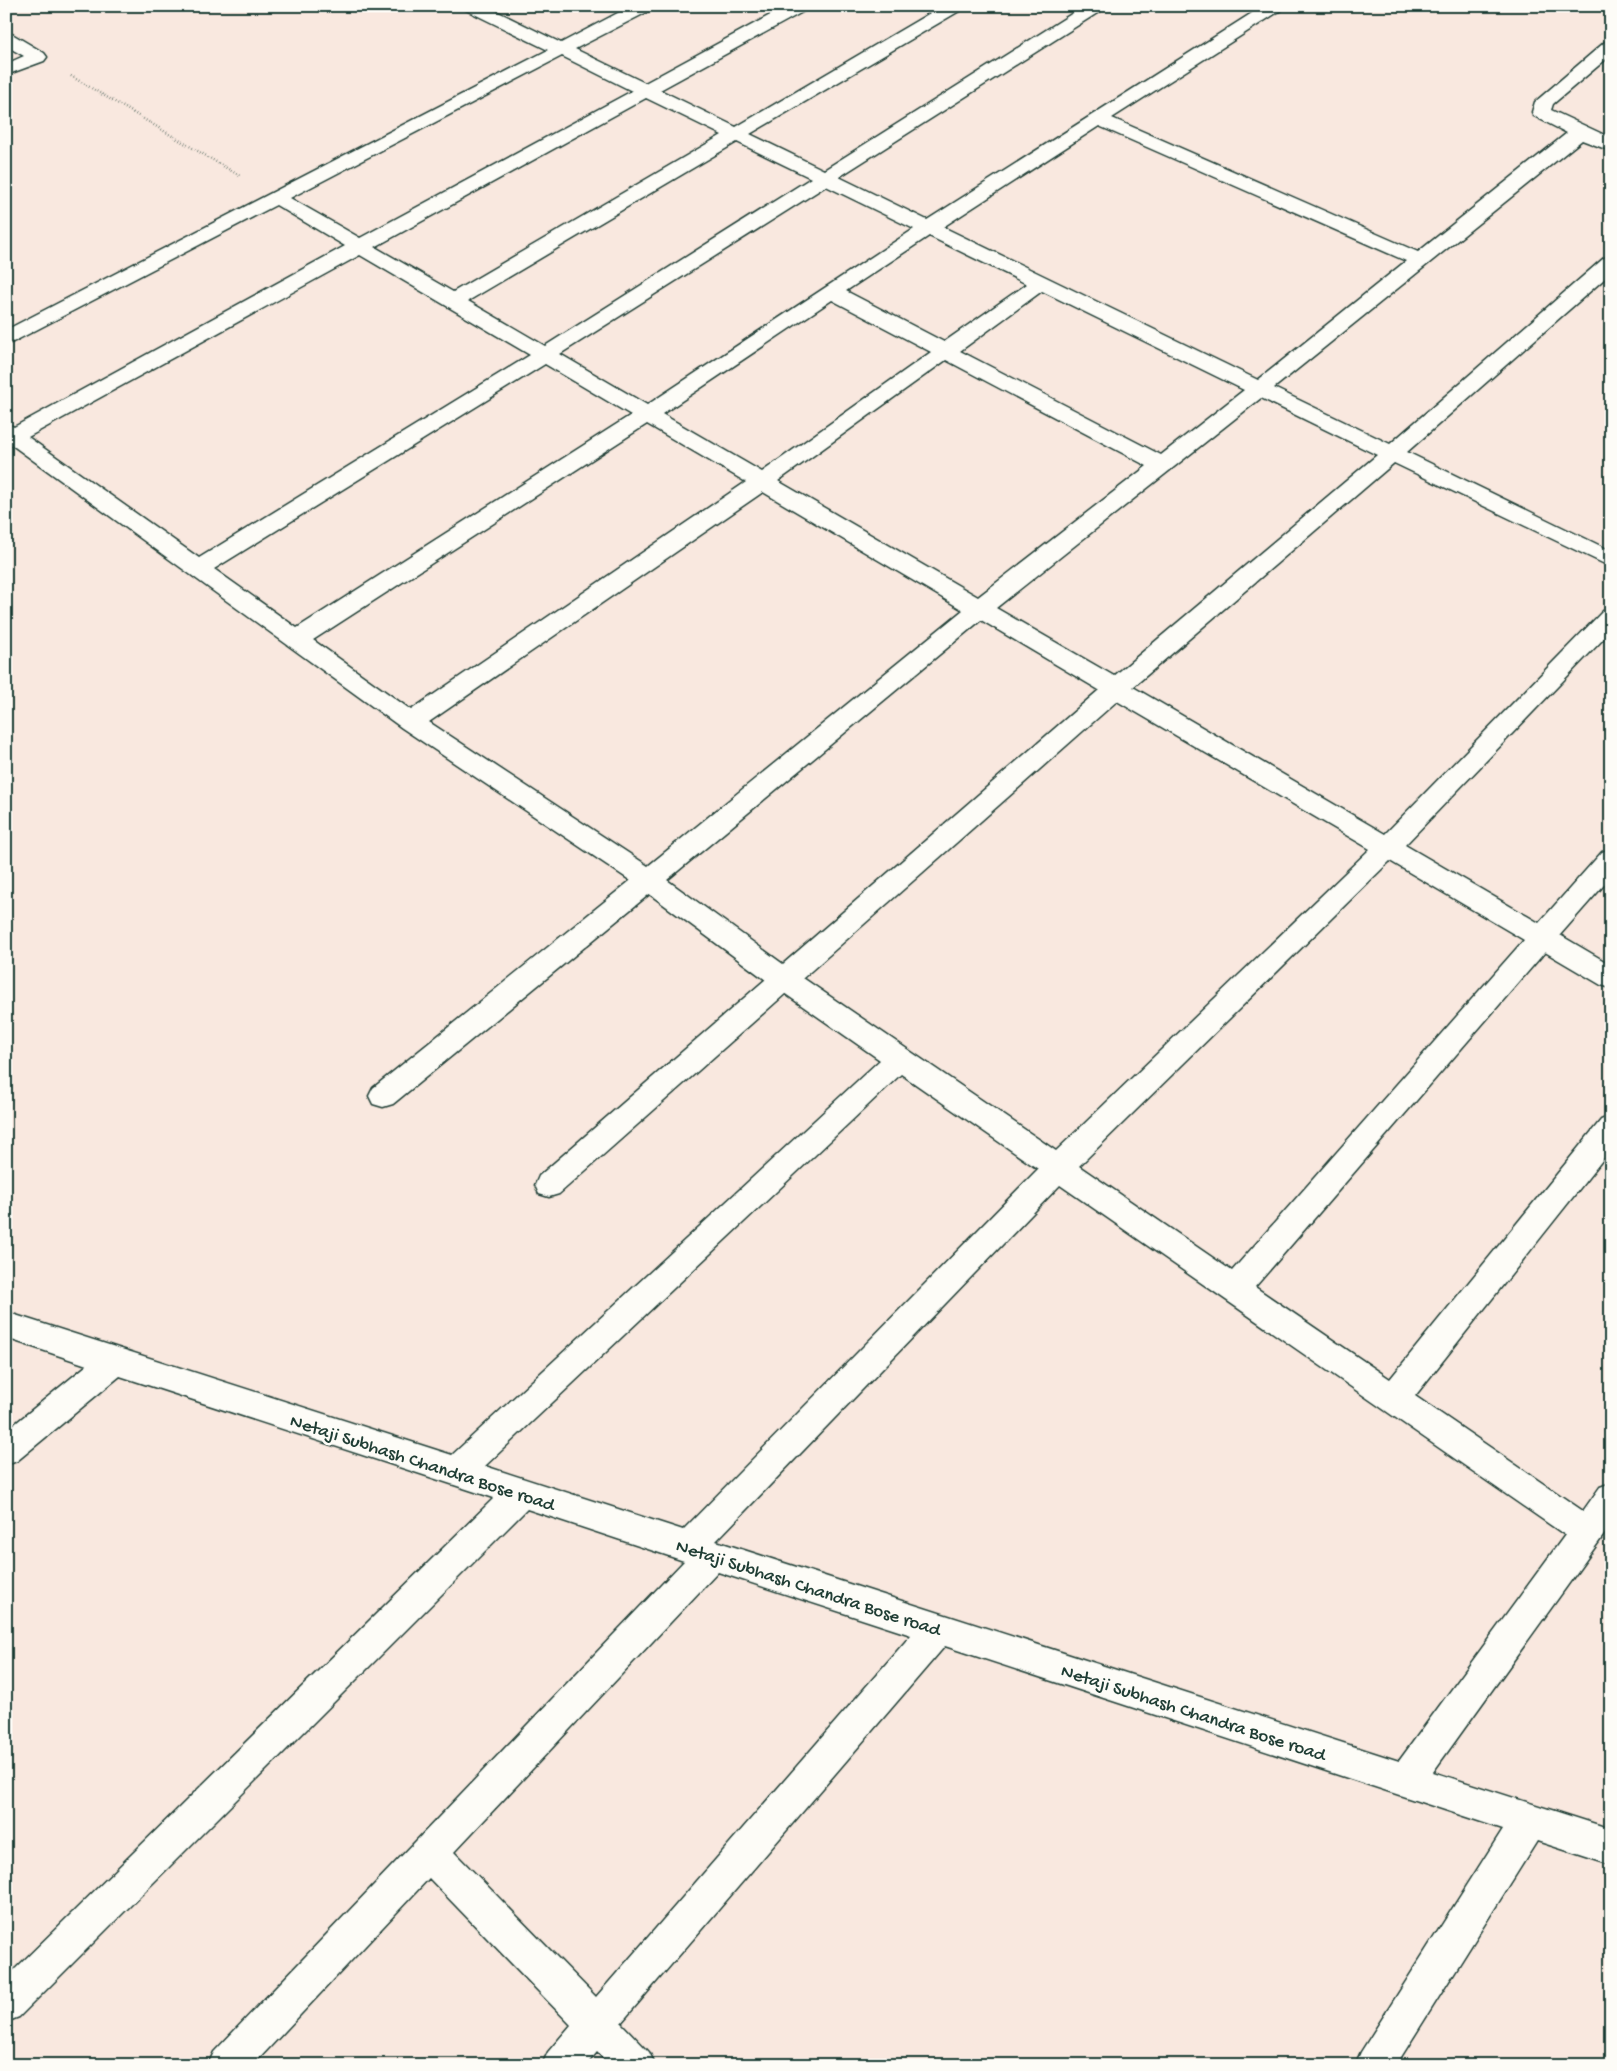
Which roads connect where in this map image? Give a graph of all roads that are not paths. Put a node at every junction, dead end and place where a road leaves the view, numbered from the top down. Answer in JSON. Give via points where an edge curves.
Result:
{"nodes":[{"id":1,"x":645,"y":6,"type":"edge"},
{"id":2,"x":800,"y":6,"type":"edge"},
{"id":3,"x":955,"y":6,"type":"edge"},
{"id":4,"x":1096,"y":6,"type":"edge"},
{"id":5,"x":1275,"y":6,"type":"edge"},
{"id":6,"x":484,"y":8,"type":"edge"},
{"id":7,"x":6,"y":38,"type":"edge"},
{"id":8,"x":1611,"y":46,"type":"edge"},
{"id":9,"x":562,"y":49,"type":"junction"},
{"id":10,"x":6,"y":70,"type":"edge"},
{"id":11,"x":645,"y":90,"type":"junction"},
{"id":12,"x":1098,"y":119,"type":"junction"},
{"id":13,"x":1580,"y":132,"type":"junction"},
{"id":14,"x":737,"y":134,"type":"junction"},
{"id":15,"x":1611,"y":145,"type":"edge"},
{"id":16,"x":824,"y":177,"type":"junction"},
{"id":17,"x":277,"y":198,"type":"junction"},
{"id":18,"x":928,"y":228,"type":"junction"},
{"id":19,"x":362,"y":247,"type":"junction"},
{"id":20,"x":1420,"y":260,"type":"junction"},
{"id":21,"x":1611,"y":262,"type":"edge"},
{"id":22,"x":1041,"y":283,"type":"junction"},
{"id":23,"x":832,"y":292,"type":"junction"},
{"id":24,"x":454,"y":301,"type":"junction"},
{"id":25,"x":6,"y":338,"type":"edge"},
{"id":26,"x":946,"y":352,"type":"junction"},
{"id":27,"x":545,"y":355,"type":"junction"},
{"id":28,"x":1259,"y":389,"type":"junction"},
{"id":29,"x":647,"y":414,"type":"junction"},
{"id":30,"x":9,"y":436,"type":"edge"},
{"id":31,"x":1392,"y":454,"type":"junction"},
{"id":32,"x":1162,"y":465,"type":"junction"},
{"id":33,"x":762,"y":482,"type":"junction"},
{"id":34,"x":1611,"y":560,"type":"edge"},
{"id":35,"x":198,"y":569,"type":"junction"},
{"id":36,"x":979,"y":609,"type":"junction"},
{"id":37,"x":1611,"y":617,"type":"edge"},
{"id":38,"x":297,"y":640,"type":"junction"},
{"id":39,"x":1115,"y":689,"type":"junction"},
{"id":40,"x":412,"y":722,"type":"junction"},
{"id":41,"x":1387,"y":848,"type":"junction"},
{"id":42,"x":1611,"y":859,"type":"edge"},
{"id":43,"x":649,"y":880,"type":"junction"},
{"id":44,"x":1540,"y":938,"type":"junction"},
{"id":45,"x":1611,"y":978,"type":"edge"},
{"id":46,"x":784,"y":979,"type":"junction"},
{"id":47,"x":899,"y":1059,"type":"junction"},
{"id":48,"x":383,"y":1096,"type":"dead end"},
{"id":49,"x":1611,"y":1128,"type":"edge"},
{"id":50,"x":1058,"y":1168,"type":"junction"},
{"id":51,"x":550,"y":1185,"type":"dead end"},
{"id":52,"x":1235,"y":1289,"type":"junction"},
{"id":53,"x":6,"y":1325,"type":"edge"},
{"id":54,"x":115,"y":1361,"type":"junction"},
{"id":55,"x":1393,"y":1399,"type":"junction"},
{"id":56,"x":6,"y":1451,"type":"edge"},
{"id":57,"x":456,"y":1472,"type":"junction"},
{"id":58,"x":521,"y":1493,"type":"junction"},
{"id":59,"x":1611,"y":1498,"type":"edge"},
{"id":60,"x":1587,"y":1532,"type":"junction"},
{"id":61,"x":700,"y":1551,"type":"junction"},
{"id":62,"x":938,"y":1628,"type":"junction"},
{"id":63,"x":1406,"y":1780,"type":"junction"},
{"id":64,"x":1530,"y":1820,"type":"junction"},
{"id":65,"x":1611,"y":1847,"type":"edge"},
{"id":66,"x":429,"y":1852,"type":"junction"},
{"id":67,"x":6,"y":2004,"type":"edge"},
{"id":68,"x":597,"y":2024,"type":"junction"},
{"id":69,"x":227,"y":2065,"type":"edge"},
{"id":70,"x":561,"y":2065,"type":"edge"},
{"id":71,"x":636,"y":2065,"type":"edge"},
{"id":72,"x":1374,"y":2065,"type":"edge"}],
"edges":[{"from":1,"to":9,"type":"street"},
{"from":2,"to":11,"type":"street"},
{"from":3,"to":14,"type":"street"},
{"from":4,"to":16,"type":"street"},
{"from":5,"to":12,"type":"street"},
{"from":6,"to":9,"type":"street"},
{"from":7,"to":10,"type":"street","via":[[38,57]]},
{"from":8,"to":13,"type":"street","via":[[1544,102],[1541,112]]},
{"from":9,"to":11,"type":"street"},
{"from":9,"to":17,"type":"street"},
{"from":11,"to":14,"type":"street"},
{"from":11,"to":19,"type":"street"},
{"from":12,"to":18,"type":"street"},
{"from":12,"to":20,"type":"street"},
{"from":13,"to":15,"type":"street"},
{"from":13,"to":20,"type":"street"},
{"from":14,"to":16,"type":"street"},
{"from":14,"to":24,"type":"street"},
{"from":16,"to":18,"type":"street"},
{"from":16,"to":27,"type":"street"},
{"from":17,"to":19,"type":"street"},
{"from":17,"to":25,"type":"street"},
{"from":18,"to":22,"type":"street"},
{"from":18,"to":23,"type":"street"},
{"from":19,"to":24,"type":"street"},
{"from":19,"to":30,"type":"street"},
{"from":20,"to":28,"type":"street"},
{"from":21,"to":31,"type":"street"},
{"from":22,"to":26,"type":"street"},
{"from":22,"to":28,"type":"street"},
{"from":23,"to":26,"type":"street"},
{"from":23,"to":29,"type":"street"},
{"from":24,"to":27,"type":"street"},
{"from":26,"to":32,"type":"street"},
{"from":26,"to":33,"type":"street"},
{"from":27,"to":29,"type":"street"},
{"from":27,"to":35,"type":"street"},
{"from":28,"to":31,"type":"street"},
{"from":28,"to":32,"type":"street"},
{"from":29,"to":33,"type":"street"},
{"from":29,"to":38,"type":"street"},
{"from":30,"to":35,"type":"street"},
{"from":31,"to":34,"type":"street"},
{"from":31,"to":39,"type":"street"},
{"from":32,"to":36,"type":"street"},
{"from":33,"to":36,"type":"street"},
{"from":33,"to":40,"type":"street"},
{"from":35,"to":38,"type":"street"},
{"from":36,"to":39,"type":"street"},
{"from":36,"to":43,"type":"street"},
{"from":37,"to":41,"type":"street"},
{"from":38,"to":40,"type":"street"},
{"from":39,"to":41,"type":"street"},
{"from":39,"to":46,"type":"street"},
{"from":40,"to":43,"type":"street"},
{"from":41,"to":44,"type":"street"},
{"from":41,"to":50,"type":"street"},
{"from":42,"to":44,"type":"street"},
{"from":43,"to":46,"type":"street"},
{"from":43,"to":48,"type":"street"},
{"from":44,"to":45,"type":"street"},
{"from":44,"to":52,"type":"street"},
{"from":46,"to":47,"type":"street"},
{"from":46,"to":51,"type":"street"},
{"from":47,"to":50,"type":"street"},
{"from":47,"to":57,"type":"street"},
{"from":49,"to":55,"type":"street"},
{"from":50,"to":52,"type":"street"},
{"from":50,"to":61,"type":"street"},
{"from":52,"to":55,"type":"street"},
{"from":53,"to":54,"type":"street","name":"Netaji Subhash Chandra Bose road"},
{"from":54,"to":56,"type":"street"},
{"from":54,"to":57,"type":"street","name":"Netaji Subhash Chandra Bose road"},
{"from":55,"to":60,"type":"street"},
{"from":57,"to":58,"type":"street","name":"Netaji Subhash Chandra Bose road"},
{"from":58,"to":61,"type":"street","name":"Netaji Subhash Chandra Bose road"},
{"from":58,"to":67,"type":"street"},
{"from":59,"to":60,"type":"street"},
{"from":60,"to":63,"type":"street"},
{"from":61,"to":62,"type":"street","name":"Netaji Subhash Chandra Bose road"},
{"from":61,"to":66,"type":"street"},
{"from":62,"to":63,"type":"street","name":"Netaji Subhash Chandra Bose road"},
{"from":62,"to":68,"type":"street"},
{"from":63,"to":64,"type":"street","name":"Netaji Subhash Chandra Bose road"},
{"from":64,"to":65,"type":"street","name":"Netaji Subhash Chandra Bose road"},
{"from":64,"to":72,"type":"street"},
{"from":66,"to":68,"type":"street"},
{"from":66,"to":69,"type":"street"},
{"from":68,"to":70,"type":"street"},
{"from":68,"to":71,"type":"street"}]}
